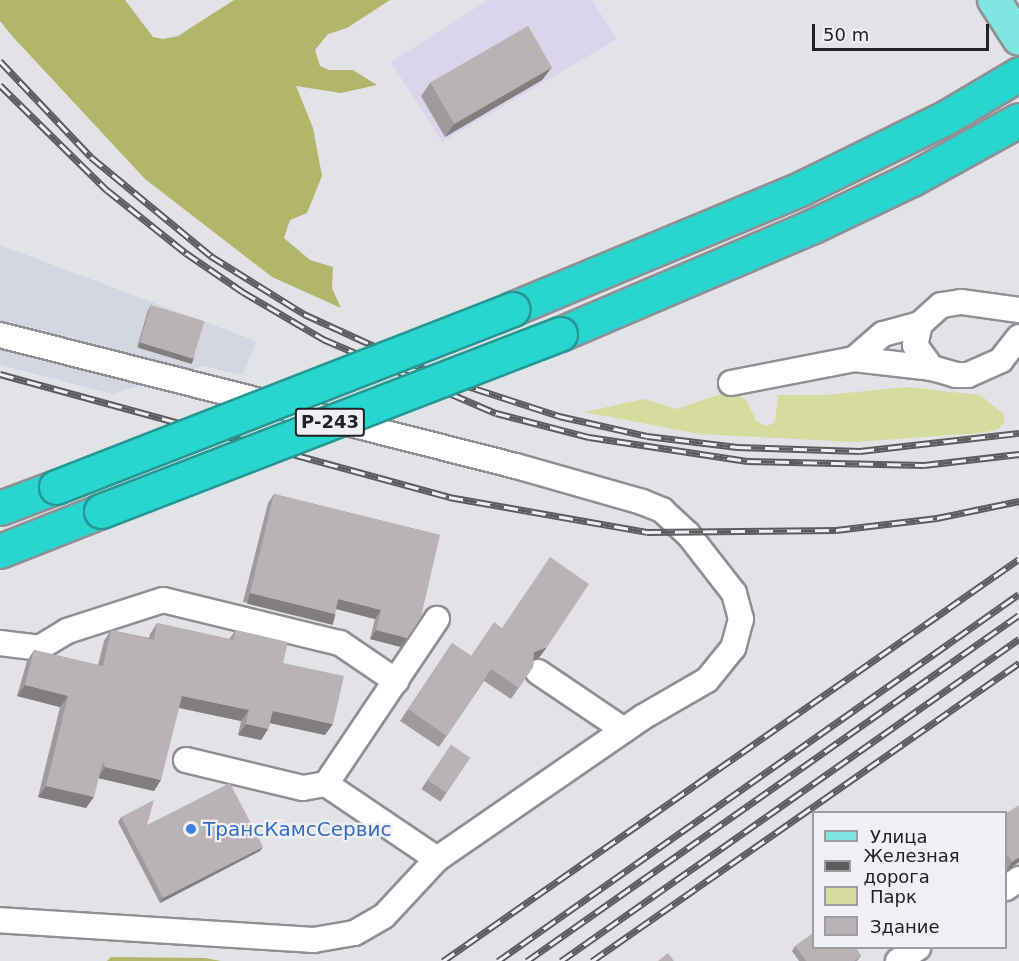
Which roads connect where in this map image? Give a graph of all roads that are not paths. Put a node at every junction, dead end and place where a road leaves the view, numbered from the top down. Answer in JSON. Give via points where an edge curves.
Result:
{"nodes":[{"id":1,"x":994,"y":0,"type":"edge"},
{"id":2,"x":1019,"y":39,"type":"edge"},
{"id":3,"x":1019,"y":74,"type":"edge"},
{"id":4,"x":1019,"y":120,"type":"edge"},
{"id":5,"x":1019,"y":310,"type":"edge"},
{"id":6,"x":920,"y":324,"type":"junction"},
{"id":7,"x":0,"y":335,"type":"edge"},
{"id":8,"x":1016,"y":348,"type":"edge"},
{"id":9,"x":854,"y":358,"type":"junction"},
{"id":10,"x":932,"y":368,"type":"junction"},
{"id":11,"x":731,"y":383,"type":"dead end"},
{"id":12,"x":0,"y":508,"type":"edge"},
{"id":13,"x":0,"y":551,"type":"edge"},
{"id":14,"x":437,"y":620,"type":"dead end"},
{"id":15,"x":0,"y":643,"type":"edge"},
{"id":16,"x":538,"y":672,"type":"dead end"},
{"id":17,"x":396,"y":681,"type":"junction"},
{"id":18,"x":624,"y":730,"type":"junction"},
{"id":19,"x":186,"y":760,"type":"dead end"},
{"id":20,"x":326,"y":784,"type":"junction"},
{"id":21,"x":437,"y":859,"type":"junction"},
{"id":22,"x":0,"y":920,"type":"edge"},
{"id":23,"x":916,"y":949,"type":"edge"},
{"id":24,"x":898,"y":961,"type":"edge"}],
"edges":[{"from":1,"to":2,"type":"main road"},
{"from":3,"to":12,"type":"highway","number":"Р-243","bridge":true,"via":[[945,118],[704,232]]},
{"from":4,"to":13,"type":"highway","number":"Р-243","bridge":true,"via":[[964,152],[811,227],[560,334]]},
{"from":5,"to":6,"type":"lane","via":[[951,303],[934,309]]},
{"from":6,"to":9,"type":"lane","via":[[883,334]]},
{"from":6,"to":10,"type":"lane","via":[[915,345]]},
{"from":7,"to":18,"type":"lane","via":[[548,474],[662,510],[688,534],[734,592],[741,619],[733,648],[707,680]]},
{"from":8,"to":10,"type":"lane","via":[[992,367],[968,375]]},
{"from":9,"to":10,"type":"lane"},
{"from":9,"to":11,"type":"lane"},
{"from":14,"to":17,"type":"lane"},
{"from":15,"to":17,"type":"lane","via":[[39,648],[67,631],[163,600],[340,644]]},
{"from":16,"to":18,"type":"lane"},
{"from":17,"to":20,"type":"lane"},
{"from":18,"to":21,"type":"lane"},
{"from":19,"to":20,"type":"lane","via":[[303,788]]},
{"from":20,"to":21,"type":"lane"},
{"from":21,"to":22,"type":"lane","via":[[384,916],[354,933],[314,940]]},
{"from":23,"to":24,"type":"lane"}]}
